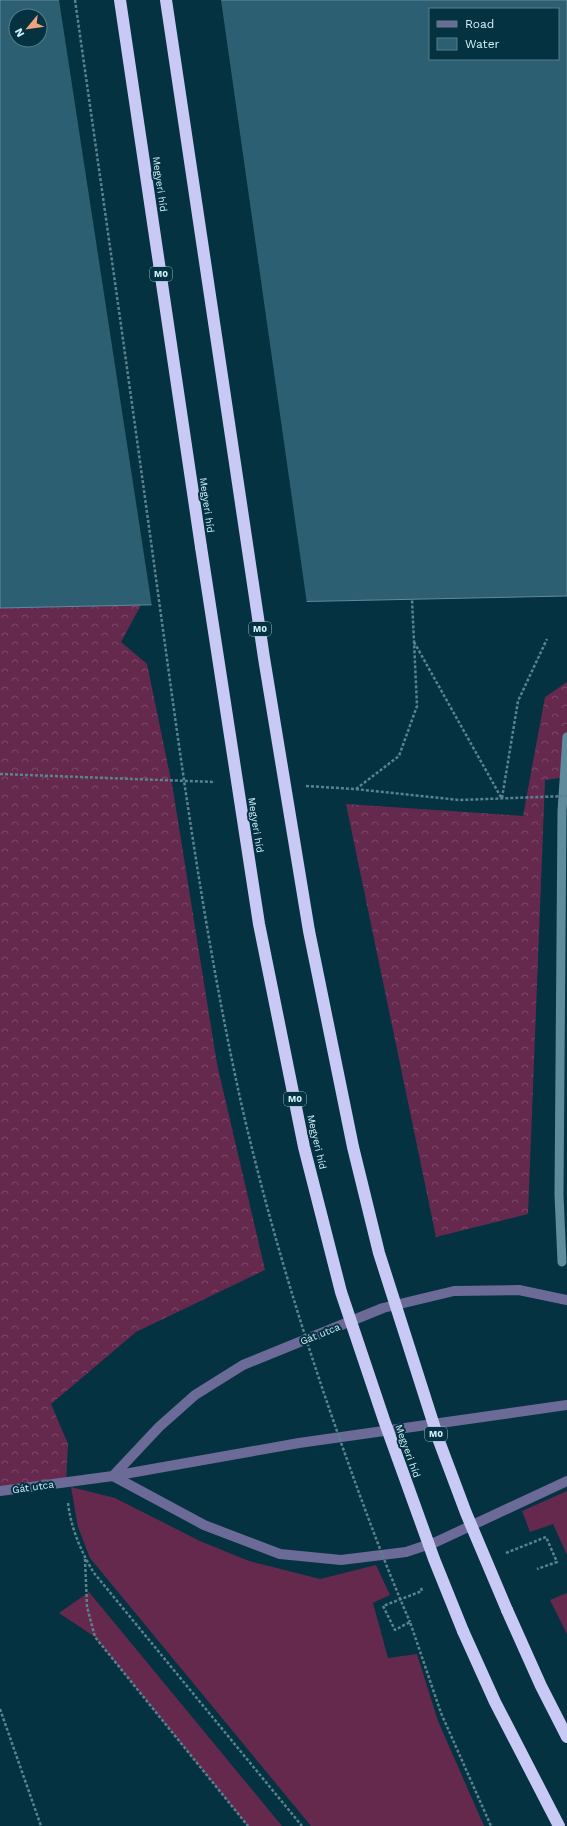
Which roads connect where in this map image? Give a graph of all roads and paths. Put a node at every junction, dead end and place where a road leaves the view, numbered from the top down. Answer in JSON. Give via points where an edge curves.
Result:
{"nodes":[{"id":1,"x":75,"y":0,"type":"edge"},
{"id":2,"x":120,"y":0,"type":"edge"},
{"id":3,"x":166,"y":0,"type":"edge"},
{"id":4,"x":412,"y":599,"type":"dead end"},
{"id":5,"x":547,"y":639,"type":"dead end"},
{"id":6,"x":414,"y":641,"type":"junction"},
{"id":7,"x":355,"y":789,"type":"dead end"},
{"id":8,"x":567,"y":796,"type":"edge"},
{"id":9,"x":531,"y":798,"type":"dead end"},
{"id":10,"x":567,"y":1300,"type":"edge"},
{"id":11,"x":567,"y":1405,"type":"edge"},
{"id":12,"x":113,"y":1476,"type":"junction"},
{"id":13,"x":567,"y":1481,"type":"edge"},
{"id":14,"x":66,"y":1482,"type":"junction"},
{"id":15,"x":0,"y":1492,"type":"edge"},
{"id":16,"x":501,"y":1555,"type":"dead end"},
{"id":17,"x":85,"y":1558,"type":"junction"},
{"id":18,"x":537,"y":1568,"type":"dead end"},
{"id":19,"x":419,"y":1584,"type":"dead end"},
{"id":20,"x":410,"y":1622,"type":"junction"},
{"id":21,"x":0,"y":1709,"type":"edge"},
{"id":22,"x":567,"y":1737,"type":"edge"},
{"id":23,"x":41,"y":1826,"type":"edge"},
{"id":24,"x":248,"y":1826,"type":"edge"},
{"id":25,"x":302,"y":1826,"type":"edge"},
{"id":26,"x":491,"y":1826,"type":"edge"},
{"id":27,"x":559,"y":1826,"type":"edge"}],
"edges":[{"from":1,"to":20,"type":"path","bridge":true,"via":[[174,714],[218,983],[240,1098],[271,1222],[307,1343],[385,1564]]},
{"from":2,"to":27,"type":"highway","name":"Megyeri híd","number":"M0","bridge":true,"via":[[201,548],[260,924],[304,1147],[341,1292],[416,1508],[463,1631],[495,1702]]},
{"from":3,"to":22,"type":"highway","number":"M0","bridge":true,"via":[[264,658],[310,931],[353,1147],[379,1253],[439,1441],[507,1610]]},
{"from":4,"to":6,"type":"path"},
{"from":5,"to":6,"type":"path","via":[[518,701],[502,799]]},
{"from":6,"to":7,"type":"path","via":[[417,706],[399,756]]},
{"from":8,"to":9,"type":"path"},
{"from":10,"to":12,"type":"street","name":"Gát utca","via":[[519,1290],[454,1291],[383,1308],[243,1365],[195,1395],[159,1427]]},
{"from":11,"to":12,"type":"street","via":[[299,1443]]},
{"from":12,"to":13,"type":"street","via":[[204,1524],[280,1554],[341,1560],[401,1553],[436,1542]]},
{"from":12,"to":14,"type":"street","name":"Gát utca"},
{"from":14,"to":15,"type":"street","name":"Gát utca"},
{"from":14,"to":17,"type":"path","via":[[72,1523]]},
{"from":16,"to":18,"type":"path","via":[[546,1537],[557,1562]]},
{"from":17,"to":24,"type":"path","via":[[87,1607],[95,1637]]},
{"from":17,"to":25,"type":"path","via":[[104,1587]]},
{"from":19,"to":20,"type":"path","via":[[422,1591],[383,1606],[395,1630]]},
{"from":20,"to":26,"type":"path","via":[[441,1713]]},
{"from":21,"to":23,"type":"path"}]}
